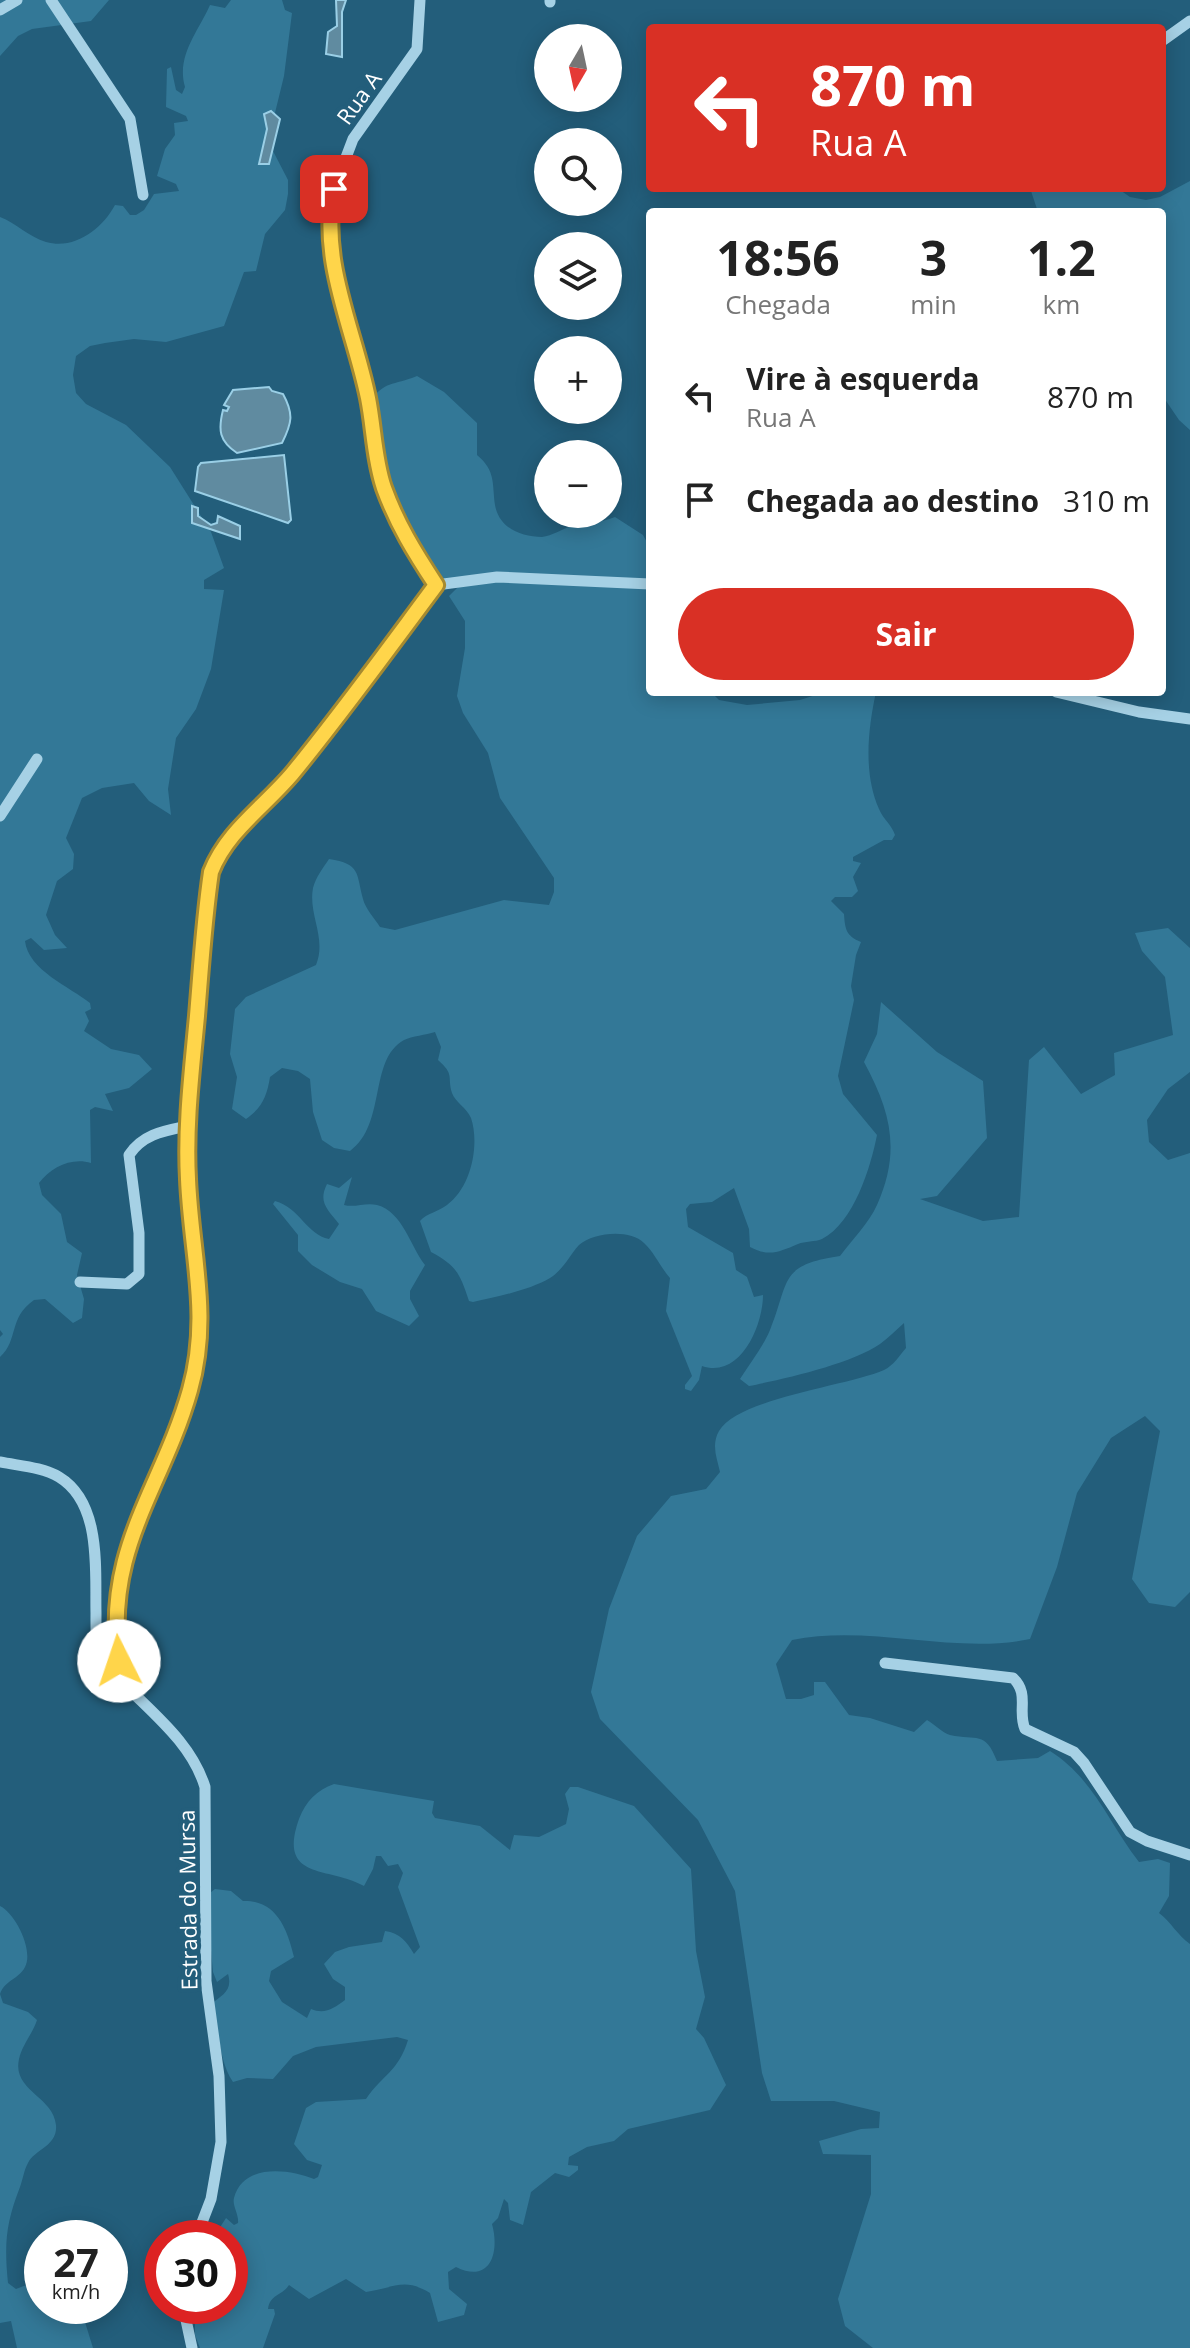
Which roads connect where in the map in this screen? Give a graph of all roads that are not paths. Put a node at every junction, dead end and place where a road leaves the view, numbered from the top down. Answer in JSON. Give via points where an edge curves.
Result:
{"nodes":[{"id":1,"x":17,"y":0,"type":"edge"},
{"id":2,"x":51,"y":0,"type":"edge"},
{"id":3,"x":420,"y":0,"type":"edge"},
{"id":4,"x":0,"y":10,"type":"edge"},
{"id":5,"x":1190,"y":21,"type":"edge"},
{"id":6,"x":1166,"y":38,"type":"edge"},
{"id":7,"x":143,"y":195,"type":"dead end"},
{"id":8,"x":646,"y":584,"type":"edge"},
{"id":9,"x":436,"y":585,"type":"junction"},
{"id":10,"x":1073,"y":696,"type":"edge"},
{"id":11,"x":1190,"y":719,"type":"edge"},
{"id":12,"x":37,"y":759,"type":"dead end"},
{"id":13,"x":0,"y":816,"type":"edge"},
{"id":14,"x":188,"y":1126,"type":"junction"},
{"id":15,"x":80,"y":1282,"type":"dead end"},
{"id":16,"x":0,"y":1462,"type":"edge"},
{"id":17,"x":885,"y":1663,"type":"dead end"},
{"id":18,"x":121,"y":1682,"type":"junction"},
{"id":19,"x":1190,"y":1855,"type":"edge"},
{"id":20,"x":203,"y":2220,"type":"edge"},
{"id":21,"x":187,"y":2324,"type":"edge"},
{"id":22,"x":192,"y":2348,"type":"edge"}],
"edges":[{"from":1,"to":4,"type":"street"},
{"from":2,"to":7,"type":"street","via":[[130,119]]},
{"from":3,"to":9,"type":"street","name":"Rua A","via":[[417,49],[353,139],[334,189],[328,238],[383,485],[413,552]]},
{"from":5,"to":6,"type":"street"},
{"from":8,"to":9,"type":"street","via":[[497,577]]},
{"from":9,"to":14,"type":"street","via":[[319,740],[217,857],[209,889]]},
{"from":10,"to":11,"type":"street"},
{"from":12,"to":13,"type":"street"},
{"from":14,"to":15,"type":"street","via":[[151,1135],[129,1155],[139,1274],[127,1284]]},
{"from":14,"to":18,"type":"street","via":[[188,1181],[201,1302],[198,1349],[181,1417],[135,1522],[120,1579],[116,1640]]},
{"from":16,"to":18,"type":"street","name":"Estrada do Mursa","via":[[58,1476],[80,1496],[90,1525],[100,1658]]},
{"from":17,"to":19,"type":"street","via":[[1013,1678],[1022,1692],[1025,1729],[1074,1752],[1130,1832]]},
{"from":18,"to":20,"type":"street","name":"Estrada do Mursa","via":[[188,1751],[207,1800],[206,1981],[219,2076],[221,2142]]},
{"from":21,"to":22,"type":"street"}]}
